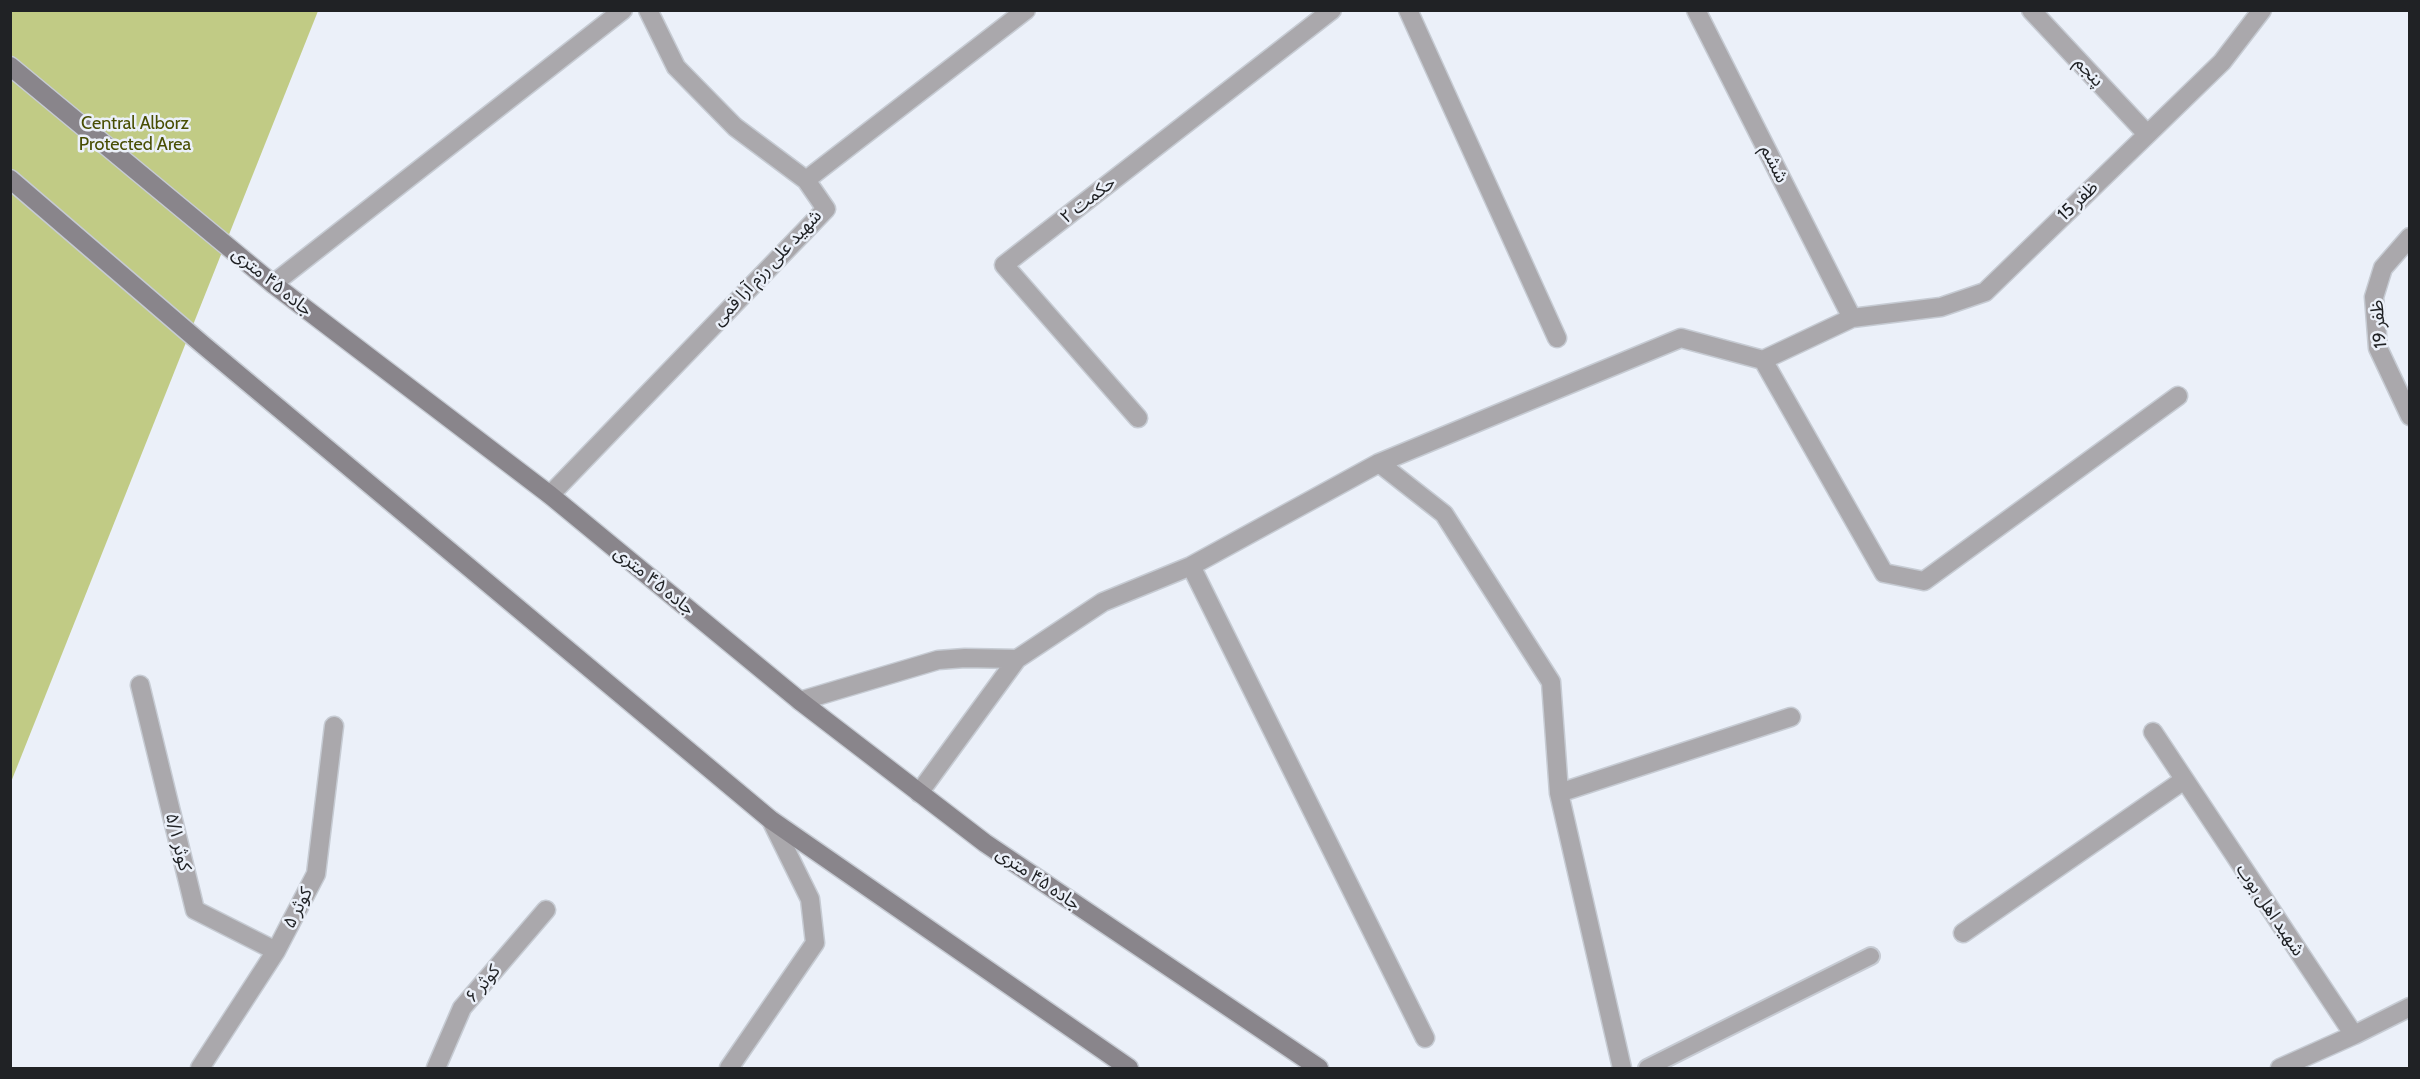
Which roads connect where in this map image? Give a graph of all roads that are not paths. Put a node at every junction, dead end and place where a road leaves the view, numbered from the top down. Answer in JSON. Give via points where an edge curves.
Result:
{"nodes":[{"id":1,"x":623,"y":10,"type":"edge"},
{"id":2,"x":648,"y":10,"type":"edge"},
{"id":3,"x":1026,"y":10,"type":"edge"},
{"id":4,"x":1332,"y":10,"type":"edge"},
{"id":5,"x":1408,"y":10,"type":"edge"},
{"id":6,"x":1696,"y":10,"type":"edge"},
{"id":7,"x":2031,"y":10,"type":"edge"},
{"id":8,"x":2262,"y":10,"type":"edge"},
{"id":9,"x":10,"y":66,"type":"edge"},
{"id":10,"x":2147,"y":134,"type":"junction"},
{"id":11,"x":10,"y":179,"type":"edge"},
{"id":12,"x":806,"y":180,"type":"junction"},
{"id":13,"x":2409,"y":237,"type":"edge"},
{"id":14,"x":273,"y":284,"type":"junction"},
{"id":15,"x":1852,"y":318,"type":"junction"},
{"id":16,"x":1557,"y":338,"type":"dead end"},
{"id":17,"x":1763,"y":360,"type":"junction"},
{"id":18,"x":2178,"y":396,"type":"dead end"},
{"id":19,"x":2409,"y":416,"type":"edge"},
{"id":20,"x":1138,"y":418,"type":"dead end"},
{"id":21,"x":1379,"y":463,"type":"junction"},
{"id":22,"x":550,"y":495,"type":"junction"},
{"id":23,"x":1191,"y":566,"type":"junction"},
{"id":24,"x":1017,"y":659,"type":"junction"},
{"id":25,"x":140,"y":685,"type":"dead end"},
{"id":26,"x":800,"y":701,"type":"junction"},
{"id":27,"x":1791,"y":717,"type":"dead end"},
{"id":28,"x":334,"y":726,"type":"dead end"},
{"id":29,"x":2153,"y":732,"type":"dead end"},
{"id":30,"x":2184,"y":780,"type":"junction"},
{"id":31,"x":919,"y":793,"type":"junction"},
{"id":32,"x":1559,"y":793,"type":"junction"},
{"id":33,"x":771,"y":820,"type":"junction"},
{"id":34,"x":546,"y":910,"type":"dead end"},
{"id":35,"x":1964,"y":933,"type":"dead end"},
{"id":36,"x":276,"y":951,"type":"junction"},
{"id":37,"x":1871,"y":956,"type":"dead end"},
{"id":38,"x":2409,"y":1007,"type":"edge"},
{"id":39,"x":2354,"y":1035,"type":"junction"},
{"id":40,"x":1425,"y":1038,"type":"dead end"},
{"id":41,"x":200,"y":1068,"type":"edge"},
{"id":42,"x":436,"y":1068,"type":"edge"},
{"id":43,"x":729,"y":1068,"type":"edge"},
{"id":44,"x":1129,"y":1068,"type":"edge"},
{"id":45,"x":1319,"y":1068,"type":"edge"},
{"id":46,"x":1622,"y":1068,"type":"edge"},
{"id":47,"x":1647,"y":1068,"type":"edge"},
{"id":48,"x":2280,"y":1068,"type":"edge"}],
"edges":[{"from":1,"to":14,"type":"street"},
{"from":2,"to":12,"type":"street","name":"شهید علی رزم آرا قمی","via":[[676,67],[735,127]]},
{"from":3,"to":12,"type":"street"},
{"from":4,"to":20,"type":"street","name":"حکمت ۲","via":[[1004,265]]},
{"from":5,"to":16,"type":"street"},
{"from":6,"to":15,"type":"street","name":"ششم"},
{"from":7,"to":10,"type":"street","name":"پنجم"},
{"from":8,"to":10,"type":"street","name":"ظفر 15","via":[[2222,62]]},
{"from":9,"to":14,"type":"street","name":"جاده ۴۵ متری"},
{"from":10,"to":15,"type":"street","name":"ظفر 15","via":[[1984,292],[1941,307]]},
{"from":11,"to":33,"type":"street"},
{"from":12,"to":22,"type":"street","name":"شهید علی رزم آرا قمی","via":[[826,209]]},
{"from":13,"to":19,"type":"street","name":"ظفر 19","via":[[2383,268],[2374,297],[2378,348]]},
{"from":14,"to":22,"type":"street","name":"جاده ۴۵ متری"},
{"from":15,"to":17,"type":"street","name":"ظفر 15"},
{"from":17,"to":18,"type":"street","via":[[1884,573],[1924,581]]},
{"from":17,"to":21,"type":"street","via":[[1681,338]]},
{"from":21,"to":23,"type":"street"},
{"from":21,"to":32,"type":"street","via":[[1444,514],[1551,682]]},
{"from":22,"to":26,"type":"street","name":"جاده ۴۵ متری"},
{"from":23,"to":24,"type":"street","via":[[1103,603]]},
{"from":23,"to":40,"type":"street"},
{"from":24,"to":26,"type":"street","via":[[939,660]]},
{"from":24,"to":31,"type":"street"},
{"from":25,"to":36,"type":"street","name":"کوثر ۵/۱","via":[[195,910]]},
{"from":26,"to":31,"type":"street","name":"جاده ۴۵ متری"},
{"from":27,"to":32,"type":"street"},
{"from":28,"to":36,"type":"street","name":"کوثر ۵","via":[[316,874]]},
{"from":29,"to":30,"type":"street","name":"شهید اهل بوب"},
{"from":30,"to":35,"type":"street"},
{"from":30,"to":39,"type":"street","name":"شهید اهل بوب"},
{"from":31,"to":45,"type":"street","name":"جاده ۴۵ متری","via":[[985,843]]},
{"from":32,"to":46,"type":"street"},
{"from":33,"to":43,"type":"street","via":[[810,899],[815,943]]},
{"from":33,"to":44,"type":"street"},
{"from":34,"to":42,"type":"street","name":"کوثر ۶","via":[[462,1008]]},
{"from":36,"to":41,"type":"street","name":"کوثر ۵"},
{"from":37,"to":47,"type":"lane"},
{"from":38,"to":39,"type":"street"},
{"from":39,"to":48,"type":"street"}]}
